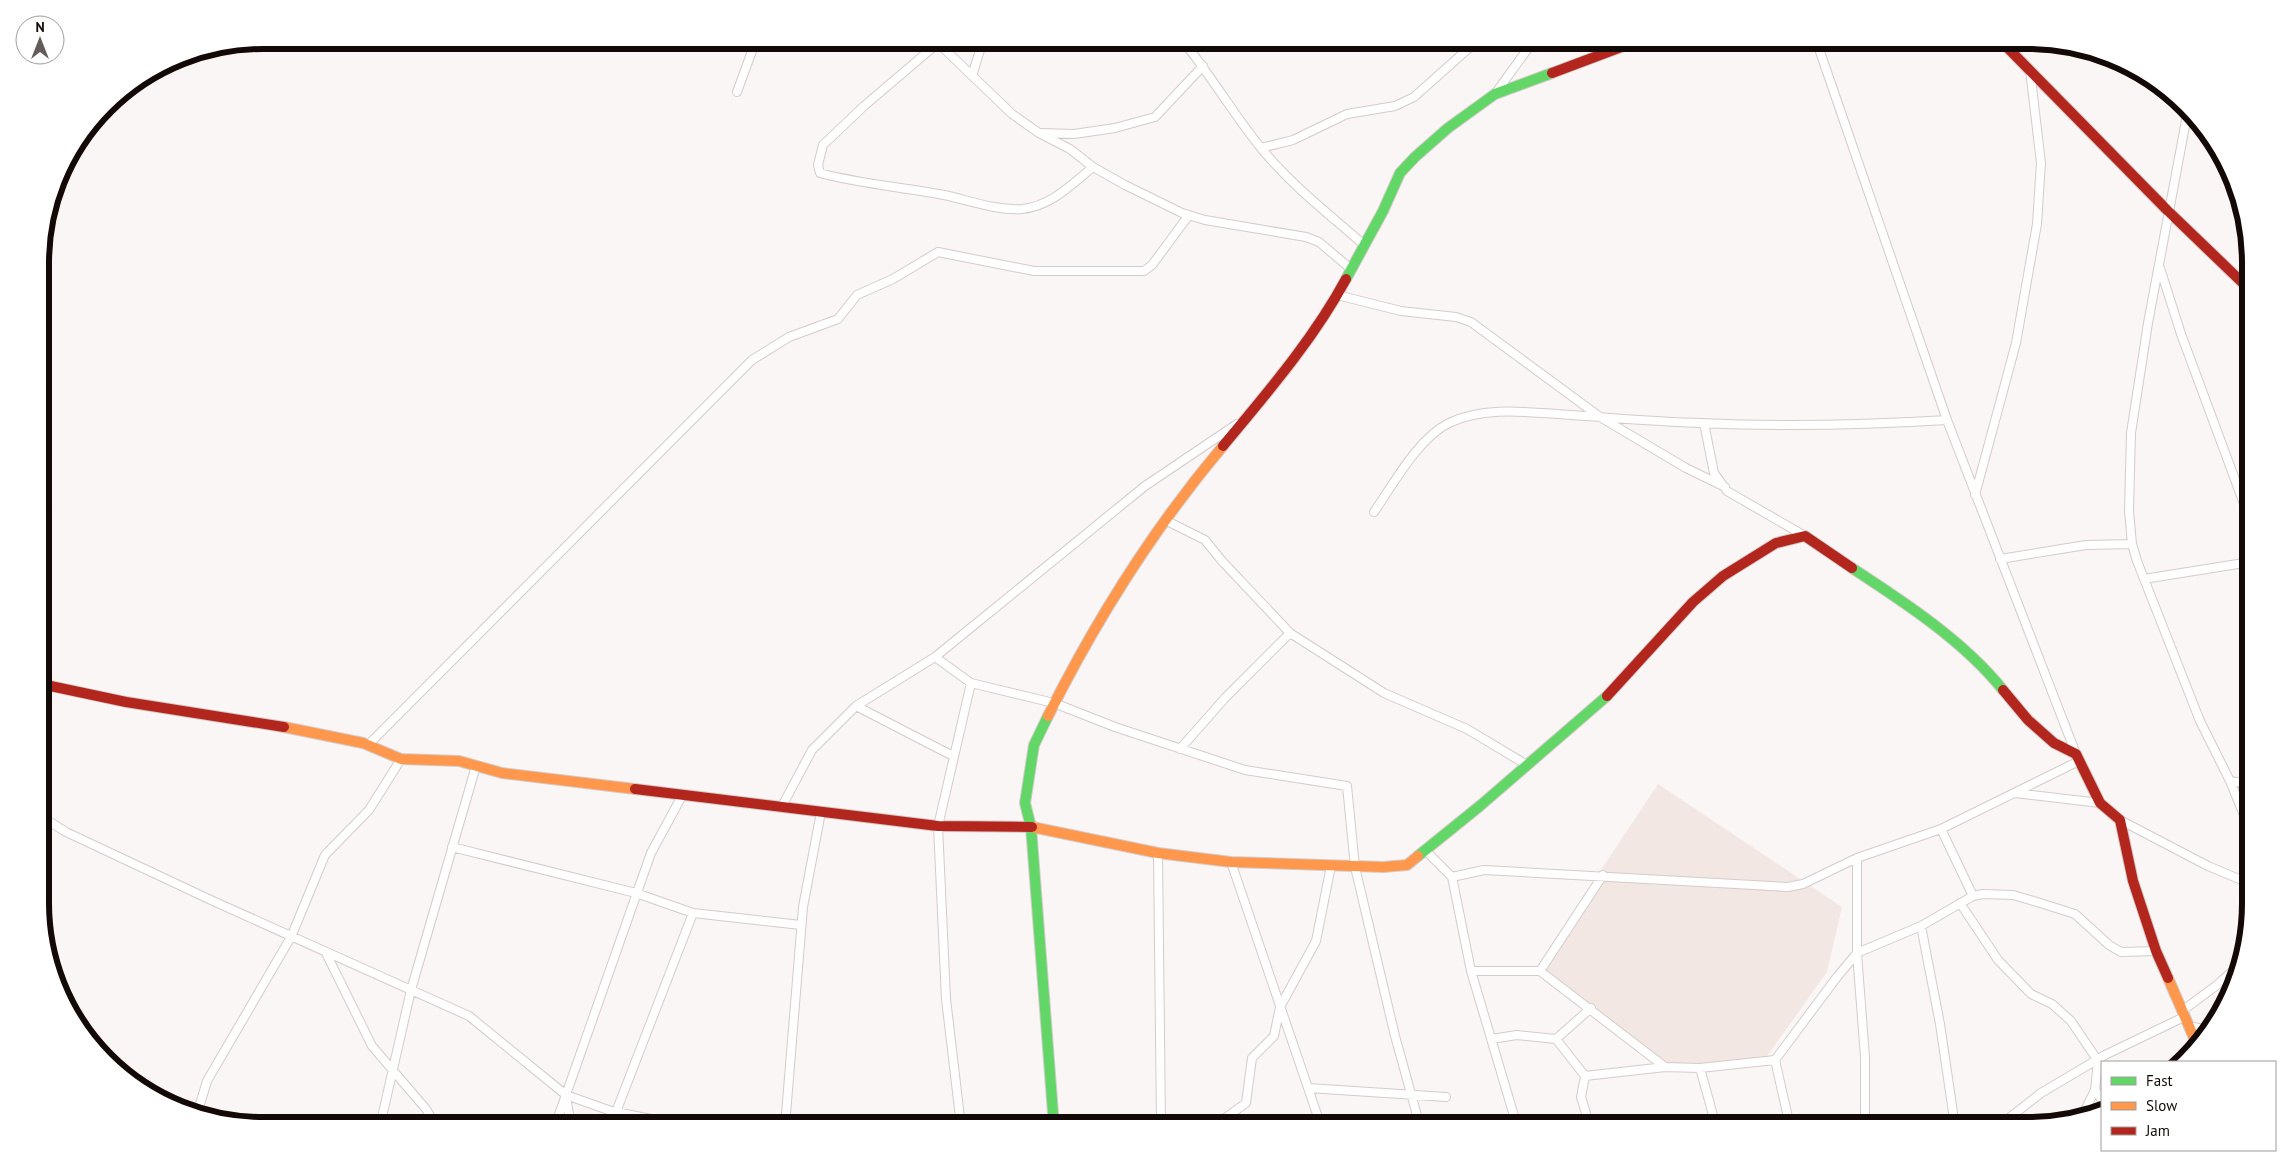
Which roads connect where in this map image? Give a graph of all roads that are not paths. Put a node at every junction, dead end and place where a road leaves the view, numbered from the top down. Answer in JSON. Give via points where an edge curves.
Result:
{"nodes":[{"id":1,"x":753,"y":49,"type":"edge"},
{"id":2,"x":927,"y":49,"type":"edge"},
{"id":3,"x":944,"y":49,"type":"edge"},
{"id":4,"x":980,"y":49,"type":"edge"},
{"id":5,"x":1190,"y":49,"type":"edge"},
{"id":6,"x":1468,"y":49,"type":"edge"},
{"id":7,"x":1528,"y":49,"type":"edge"},
{"id":8,"x":1616,"y":49,"type":"edge"},
{"id":9,"x":1819,"y":49,"type":"edge"},
{"id":10,"x":2009,"y":49,"type":"edge"},
{"id":11,"x":1204,"y":66,"type":"junction"},
{"id":12,"x":2030,"y":70,"type":"junction"},
{"id":13,"x":972,"y":76,"type":"junction"},
{"id":14,"x":737,"y":92,"type":"dead end"},
{"id":15,"x":1496,"y":94,"type":"junction"},
{"id":16,"x":2186,"y":119,"type":"edge"},
{"id":17,"x":1039,"y":133,"type":"junction"},
{"id":18,"x":1261,"y":148,"type":"junction"},
{"id":19,"x":1093,"y":167,"type":"junction"},
{"id":20,"x":2168,"y":211,"type":"junction"},
{"id":21,"x":1189,"y":216,"type":"junction"},
{"id":22,"x":1364,"y":245,"type":"junction"},
{"id":23,"x":2160,"y":267,"type":"junction"},
{"id":24,"x":1351,"y":269,"type":"junction"},
{"id":25,"x":2242,"y":282,"type":"edge"},
{"id":26,"x":1337,"y":295,"type":"junction"},
{"id":27,"x":1600,"y":417,"type":"junction"},
{"id":28,"x":1245,"y":419,"type":"junction"},
{"id":29,"x":1947,"y":420,"type":"junction"},
{"id":30,"x":1704,"y":424,"type":"junction"},
{"id":31,"x":1725,"y":487,"type":"junction"},
{"id":32,"x":1975,"y":495,"type":"junction"},
{"id":33,"x":2242,"y":498,"type":"edge"},
{"id":34,"x":1374,"y":512,"type":"dead end"},
{"id":35,"x":1165,"y":520,"type":"junction"},
{"id":36,"x":1805,"y":536,"type":"junction"},
{"id":37,"x":2132,"y":544,"type":"junction"},
{"id":38,"x":2000,"y":559,"type":"junction"},
{"id":39,"x":2242,"y":563,"type":"edge"},
{"id":40,"x":2144,"y":579,"type":"junction"},
{"id":41,"x":1290,"y":633,"type":"junction"},
{"id":42,"x":935,"y":657,"type":"junction"},
{"id":43,"x":971,"y":683,"type":"junction"},
{"id":44,"x":49,"y":686,"type":"edge"},
{"id":45,"x":1054,"y":703,"type":"junction"},
{"id":46,"x":856,"y":706,"type":"junction"},
{"id":47,"x":368,"y":745,"type":"junction"},
{"id":48,"x":1180,"y":749,"type":"junction"},
{"id":49,"x":953,"y":756,"type":"junction"},
{"id":50,"x":2078,"y":758,"type":"junction"},
{"id":51,"x":401,"y":759,"type":"junction"},
{"id":52,"x":1527,"y":765,"type":"junction"},
{"id":53,"x":476,"y":766,"type":"junction"},
{"id":54,"x":2230,"y":781,"type":"junction"},
{"id":55,"x":2242,"y":783,"type":"edge"},
{"id":56,"x":2015,"y":793,"type":"junction"},
{"id":57,"x":683,"y":794,"type":"junction"},
{"id":58,"x":2100,"y":803,"type":"junction"},
{"id":59,"x":782,"y":808,"type":"junction"},
{"id":60,"x":2242,"y":810,"type":"edge"},
{"id":61,"x":821,"y":812,"type":"junction"},
{"id":62,"x":2120,"y":820,"type":"junction"},
{"id":63,"x":49,"y":821,"type":"edge"},
{"id":64,"x":938,"y":826,"type":"junction"},
{"id":65,"x":1031,"y":827,"type":"junction"},
{"id":66,"x":1941,"y":829,"type":"junction"},
{"id":67,"x":452,"y":847,"type":"junction"},
{"id":68,"x":1426,"y":851,"type":"junction"},
{"id":69,"x":1158,"y":853,"type":"junction"},
{"id":70,"x":1858,"y":858,"type":"junction"},
{"id":71,"x":1231,"y":862,"type":"junction"},
{"id":72,"x":1331,"y":866,"type":"junction"},
{"id":73,"x":1355,"y":867,"type":"junction"},
{"id":74,"x":1603,"y":876,"type":"junction"},
{"id":75,"x":1452,"y":878,"type":"junction"},
{"id":76,"x":2242,"y":880,"type":"edge"},
{"id":77,"x":636,"y":892,"type":"junction"},
{"id":78,"x":1973,"y":896,"type":"junction"},
{"id":79,"x":1960,"y":903,"type":"junction"},
{"id":80,"x":693,"y":913,"type":"junction"},
{"id":81,"x":801,"y":925,"type":"junction"},
{"id":82,"x":1921,"y":926,"type":"junction"},
{"id":83,"x":291,"y":936,"type":"junction"},
{"id":84,"x":2156,"y":951,"type":"junction"},
{"id":85,"x":326,"y":953,"type":"junction"},
{"id":86,"x":1857,"y":953,"type":"junction"},
{"id":87,"x":1471,"y":971,"type":"junction"},
{"id":88,"x":1540,"y":971,"type":"junction"},
{"id":89,"x":2231,"y":973,"type":"edge"},
{"id":90,"x":411,"y":990,"type":"junction"},
{"id":91,"x":1280,"y":1007,"type":"junction"},
{"id":92,"x":1591,"y":1008,"type":"junction"},
{"id":93,"x":2185,"y":1018,"type":"junction"},
{"id":94,"x":2203,"y":1027,"type":"edge"},
{"id":95,"x":1490,"y":1039,"type":"junction"},
{"id":96,"x":1556,"y":1039,"type":"junction"},
{"id":97,"x":2194,"y":1039,"type":"edge"},
{"id":98,"x":1775,"y":1060,"type":"junction"},
{"id":99,"x":2098,"y":1061,"type":"junction"},
{"id":100,"x":1666,"y":1067,"type":"junction"},
{"id":101,"x":1700,"y":1068,"type":"junction"},
{"id":102,"x":393,"y":1070,"type":"junction"},
{"id":103,"x":1585,"y":1076,"type":"junction"},
{"id":104,"x":1308,"y":1088,"type":"junction"},
{"id":105,"x":2096,"y":1090,"type":"junction"},
{"id":106,"x":566,"y":1095,"type":"junction"},
{"id":107,"x":1412,"y":1095,"type":"junction"},
{"id":108,"x":1446,"y":1097,"type":"dead end"},
{"id":109,"x":2101,"y":1098,"type":"edge"},
{"id":110,"x":199,"y":1108,"type":"edge"},
{"id":111,"x":2086,"y":1110,"type":"edge"},
{"id":112,"x":616,"y":1112,"type":"junction"},
{"id":113,"x":382,"y":1117,"type":"edge"},
{"id":114,"x":431,"y":1117,"type":"edge"},
{"id":115,"x":558,"y":1117,"type":"edge"},
{"id":116,"x":570,"y":1117,"type":"edge"},
{"id":117,"x":633,"y":1117,"type":"edge"},
{"id":118,"x":786,"y":1117,"type":"edge"},
{"id":119,"x":960,"y":1117,"type":"edge"},
{"id":120,"x":1053,"y":1117,"type":"edge"},
{"id":121,"x":1161,"y":1117,"type":"edge"},
{"id":122,"x":1227,"y":1117,"type":"edge"},
{"id":123,"x":1318,"y":1117,"type":"edge"},
{"id":124,"x":1418,"y":1117,"type":"edge"},
{"id":125,"x":1514,"y":1117,"type":"edge"},
{"id":126,"x":1587,"y":1117,"type":"edge"},
{"id":127,"x":1714,"y":1117,"type":"edge"},
{"id":128,"x":1788,"y":1117,"type":"edge"},
{"id":129,"x":1865,"y":1117,"type":"edge"},
{"id":130,"x":1954,"y":1117,"type":"edge"},
{"id":131,"x":2010,"y":1117,"type":"edge"}],
"edges":[{"from":1,"to":14,"type":"street"},
{"from":2,"to":19,"type":"street","via":[[823,145],[818,164],[820,173],[1022,209],[1053,200]]},
{"from":3,"to":13,"type":"street"},
{"from":4,"to":13,"type":"street"},
{"from":5,"to":11,"type":"street"},
{"from":6,"to":18,"type":"street","via":[[1414,97],[1394,106],[1347,114],[1293,140]]},
{"from":7,"to":15,"type":"street"},
{"from":8,"to":15,"type":"street"},
{"from":9,"to":29,"type":"street"},
{"from":10,"to":12,"type":"street"},
{"from":11,"to":17,"type":"street","via":[[1155,117],[1115,128],[1074,134]]},
{"from":11,"to":18,"type":"street"},
{"from":12,"to":20,"type":"street"},
{"from":12,"to":32,"type":"street","via":[[2041,163],[2037,224],[2016,343]]},
{"from":13,"to":17,"type":"street","via":[[1012,114]]},
{"from":15,"to":22,"type":"street","via":[[1448,128],[1400,173]]},
{"from":16,"to":20,"type":"street"},
{"from":17,"to":19,"type":"street"},
{"from":18,"to":22,"type":"street","via":[[1303,193]]},
{"from":19,"to":21,"type":"street"},
{"from":20,"to":23,"type":"street"},
{"from":20,"to":25,"type":"street"},
{"from":21,"to":24,"type":"street","via":[[1306,237],[1318,242]]},
{"from":21,"to":47,"type":"street","via":[[1144,271],[1034,271],[938,252],[893,279],[857,295],[838,319],[790,337],[752,360]]},
{"from":22,"to":24,"type":"street"},
{"from":23,"to":33,"type":"street","via":[[2181,334]]},
{"from":23,"to":37,"type":"street","via":[[2131,433],[2129,511]]},
{"from":24,"to":26,"type":"street"},
{"from":26,"to":27,"type":"street","via":[[1401,311],[1456,317],[1471,322]]},
{"from":26,"to":28,"type":"street"},
{"from":27,"to":30,"type":"street"},
{"from":27,"to":31,"type":"street"},
{"from":27,"to":34,"type":"street","via":[[1507,412],[1469,416],[1448,424],[1423,443]]},
{"from":28,"to":35,"type":"street"},
{"from":28,"to":42,"type":"street","via":[[1145,486]]},
{"from":29,"to":30,"type":"street","via":[[1838,425]]},
{"from":29,"to":32,"type":"street"},
{"from":30,"to":31,"type":"street","via":[[1714,473]]},
{"from":31,"to":36,"type":"street"},
{"from":32,"to":38,"type":"street"},
{"from":35,"to":41,"type":"street","via":[[1206,540]]},
{"from":35,"to":45,"type":"street","via":[[1113,596]]},
{"from":36,"to":50,"type":"street","via":[[1905,603],[1951,639],[1998,683],[2028,720],[2054,743]]},
{"from":36,"to":52,"type":"street","via":[[1776,543],[1723,576],[1693,602],[1617,687]]},
{"from":37,"to":38,"type":"street","via":[[2086,545]]},
{"from":37,"to":40,"type":"street"},
{"from":38,"to":50,"type":"street"},
{"from":39,"to":40,"type":"street"},
{"from":40,"to":54,"type":"street","via":[[2200,721]]},
{"from":41,"to":48,"type":"street","via":[[1224,698]]},
{"from":41,"to":52,"type":"street","via":[[1384,693],[1467,729]]},
{"from":42,"to":43,"type":"street"},
{"from":42,"to":46,"type":"street"},
{"from":43,"to":45,"type":"street"},
{"from":43,"to":49,"type":"street"},
{"from":44,"to":47,"type":"street","via":[[126,702],[264,723]]},
{"from":45,"to":48,"type":"street","via":[[1115,728]]},
{"from":45,"to":65,"type":"street","via":[[1034,745],[1025,803]]},
{"from":46,"to":49,"type":"street"},
{"from":46,"to":59,"type":"street","via":[[812,750]]},
{"from":47,"to":51,"type":"street"},
{"from":48,"to":73,"type":"street","via":[[1245,770],[1347,786]]},
{"from":49,"to":64,"type":"street"},
{"from":50,"to":56,"type":"street"},
{"from":50,"to":58,"type":"street"},
{"from":51,"to":53,"type":"street","via":[[459,761]]},
{"from":51,"to":83,"type":"street","via":[[369,810],[326,855]]},
{"from":52,"to":68,"type":"street"},
{"from":53,"to":57,"type":"street","via":[[528,777]]},
{"from":53,"to":67,"type":"street"},
{"from":54,"to":55,"type":"street"},
{"from":54,"to":60,"type":"street"},
{"from":56,"to":58,"type":"street"},
{"from":56,"to":66,"type":"street"},
{"from":57,"to":59,"type":"street"},
{"from":57,"to":77,"type":"street","via":[[651,853]]},
{"from":58,"to":62,"type":"street"},
{"from":59,"to":61,"type":"street"},
{"from":61,"to":64,"type":"street"},
{"from":61,"to":81,"type":"street"},
{"from":62,"to":76,"type":"street"},
{"from":62,"to":84,"type":"street","via":[[2133,881]]},
{"from":63,"to":83,"type":"street"},
{"from":64,"to":65,"type":"street"},
{"from":64,"to":119,"type":"street","via":[[946,999]]},
{"from":65,"to":69,"type":"street"},
{"from":65,"to":120,"type":"street"},
{"from":66,"to":70,"type":"street"},
{"from":66,"to":78,"type":"street"},
{"from":67,"to":77,"type":"street"},
{"from":67,"to":90,"type":"street"},
{"from":68,"to":73,"type":"street","via":[[1407,865]]},
{"from":68,"to":75,"type":"street"},
{"from":69,"to":71,"type":"street"},
{"from":69,"to":121,"type":"street"},
{"from":70,"to":74,"type":"street","via":[[1803,884],[1788,887]]},
{"from":70,"to":86,"type":"street"},
{"from":71,"to":72,"type":"street"},
{"from":71,"to":91,"type":"street"},
{"from":72,"to":73,"type":"street"},
{"from":72,"to":91,"type":"street","via":[[1316,941]]},
{"from":73,"to":107,"type":"street"},
{"from":74,"to":75,"type":"street","via":[[1484,870]]},
{"from":74,"to":88,"type":"street"},
{"from":75,"to":87,"type":"street"},
{"from":77,"to":80,"type":"street"},
{"from":77,"to":106,"type":"street"},
{"from":78,"to":79,"type":"street"},
{"from":78,"to":84,"type":"street","via":[[2014,895],[2075,914],[2121,952]]},
{"from":79,"to":82,"type":"street"},
{"from":79,"to":99,"type":"street","via":[[1998,960],[2031,994],[2052,1004],[2071,1021]]},
{"from":80,"to":81,"type":"street"},
{"from":80,"to":112,"type":"street"},
{"from":81,"to":118,"type":"street"},
{"from":82,"to":86,"type":"street"},
{"from":82,"to":130,"type":"street"},
{"from":83,"to":85,"type":"street"},
{"from":83,"to":110,"type":"street","via":[[207,1081]]},
{"from":84,"to":93,"type":"street"},
{"from":85,"to":90,"type":"street"},
{"from":85,"to":102,"type":"street","via":[[372,1046]]},
{"from":86,"to":98,"type":"street"},
{"from":86,"to":129,"type":"street","via":[[1865,1057]]},
{"from":87,"to":88,"type":"street"},
{"from":87,"to":95,"type":"street"},
{"from":88,"to":92,"type":"street"},
{"from":89,"to":93,"type":"street"},
{"from":90,"to":102,"type":"street"},
{"from":90,"to":106,"type":"street","via":[[469,1016]]},
{"from":91,"to":104,"type":"street"},
{"from":91,"to":122,"type":"street","via":[[1274,1036],[1252,1058],[1246,1103]]},
{"from":92,"to":96,"type":"street"},
{"from":92,"to":100,"type":"street"},
{"from":93,"to":94,"type":"street"},
{"from":93,"to":97,"type":"street"},
{"from":93,"to":99,"type":"street"},
{"from":95,"to":96,"type":"street","via":[[1517,1035]]},
{"from":95,"to":125,"type":"street"},
{"from":96,"to":103,"type":"street"},
{"from":98,"to":101,"type":"street"},
{"from":98,"to":128,"type":"street"},
{"from":99,"to":105,"type":"street"},
{"from":99,"to":131,"type":"street","via":[[2041,1093]]},
{"from":100,"to":101,"type":"street"},
{"from":100,"to":103,"type":"street"},
{"from":101,"to":127,"type":"street"},
{"from":102,"to":113,"type":"street"},
{"from":102,"to":114,"type":"street"},
{"from":103,"to":126,"type":"street","via":[[1581,1098]]},
{"from":104,"to":107,"type":"street"},
{"from":104,"to":123,"type":"street"},
{"from":105,"to":109,"type":"street"},
{"from":105,"to":111,"type":"street"},
{"from":106,"to":112,"type":"street"},
{"from":106,"to":115,"type":"street"},
{"from":106,"to":116,"type":"street"},
{"from":107,"to":108,"type":"street"},
{"from":107,"to":124,"type":"street"},
{"from":112,"to":117,"type":"street"}]}
